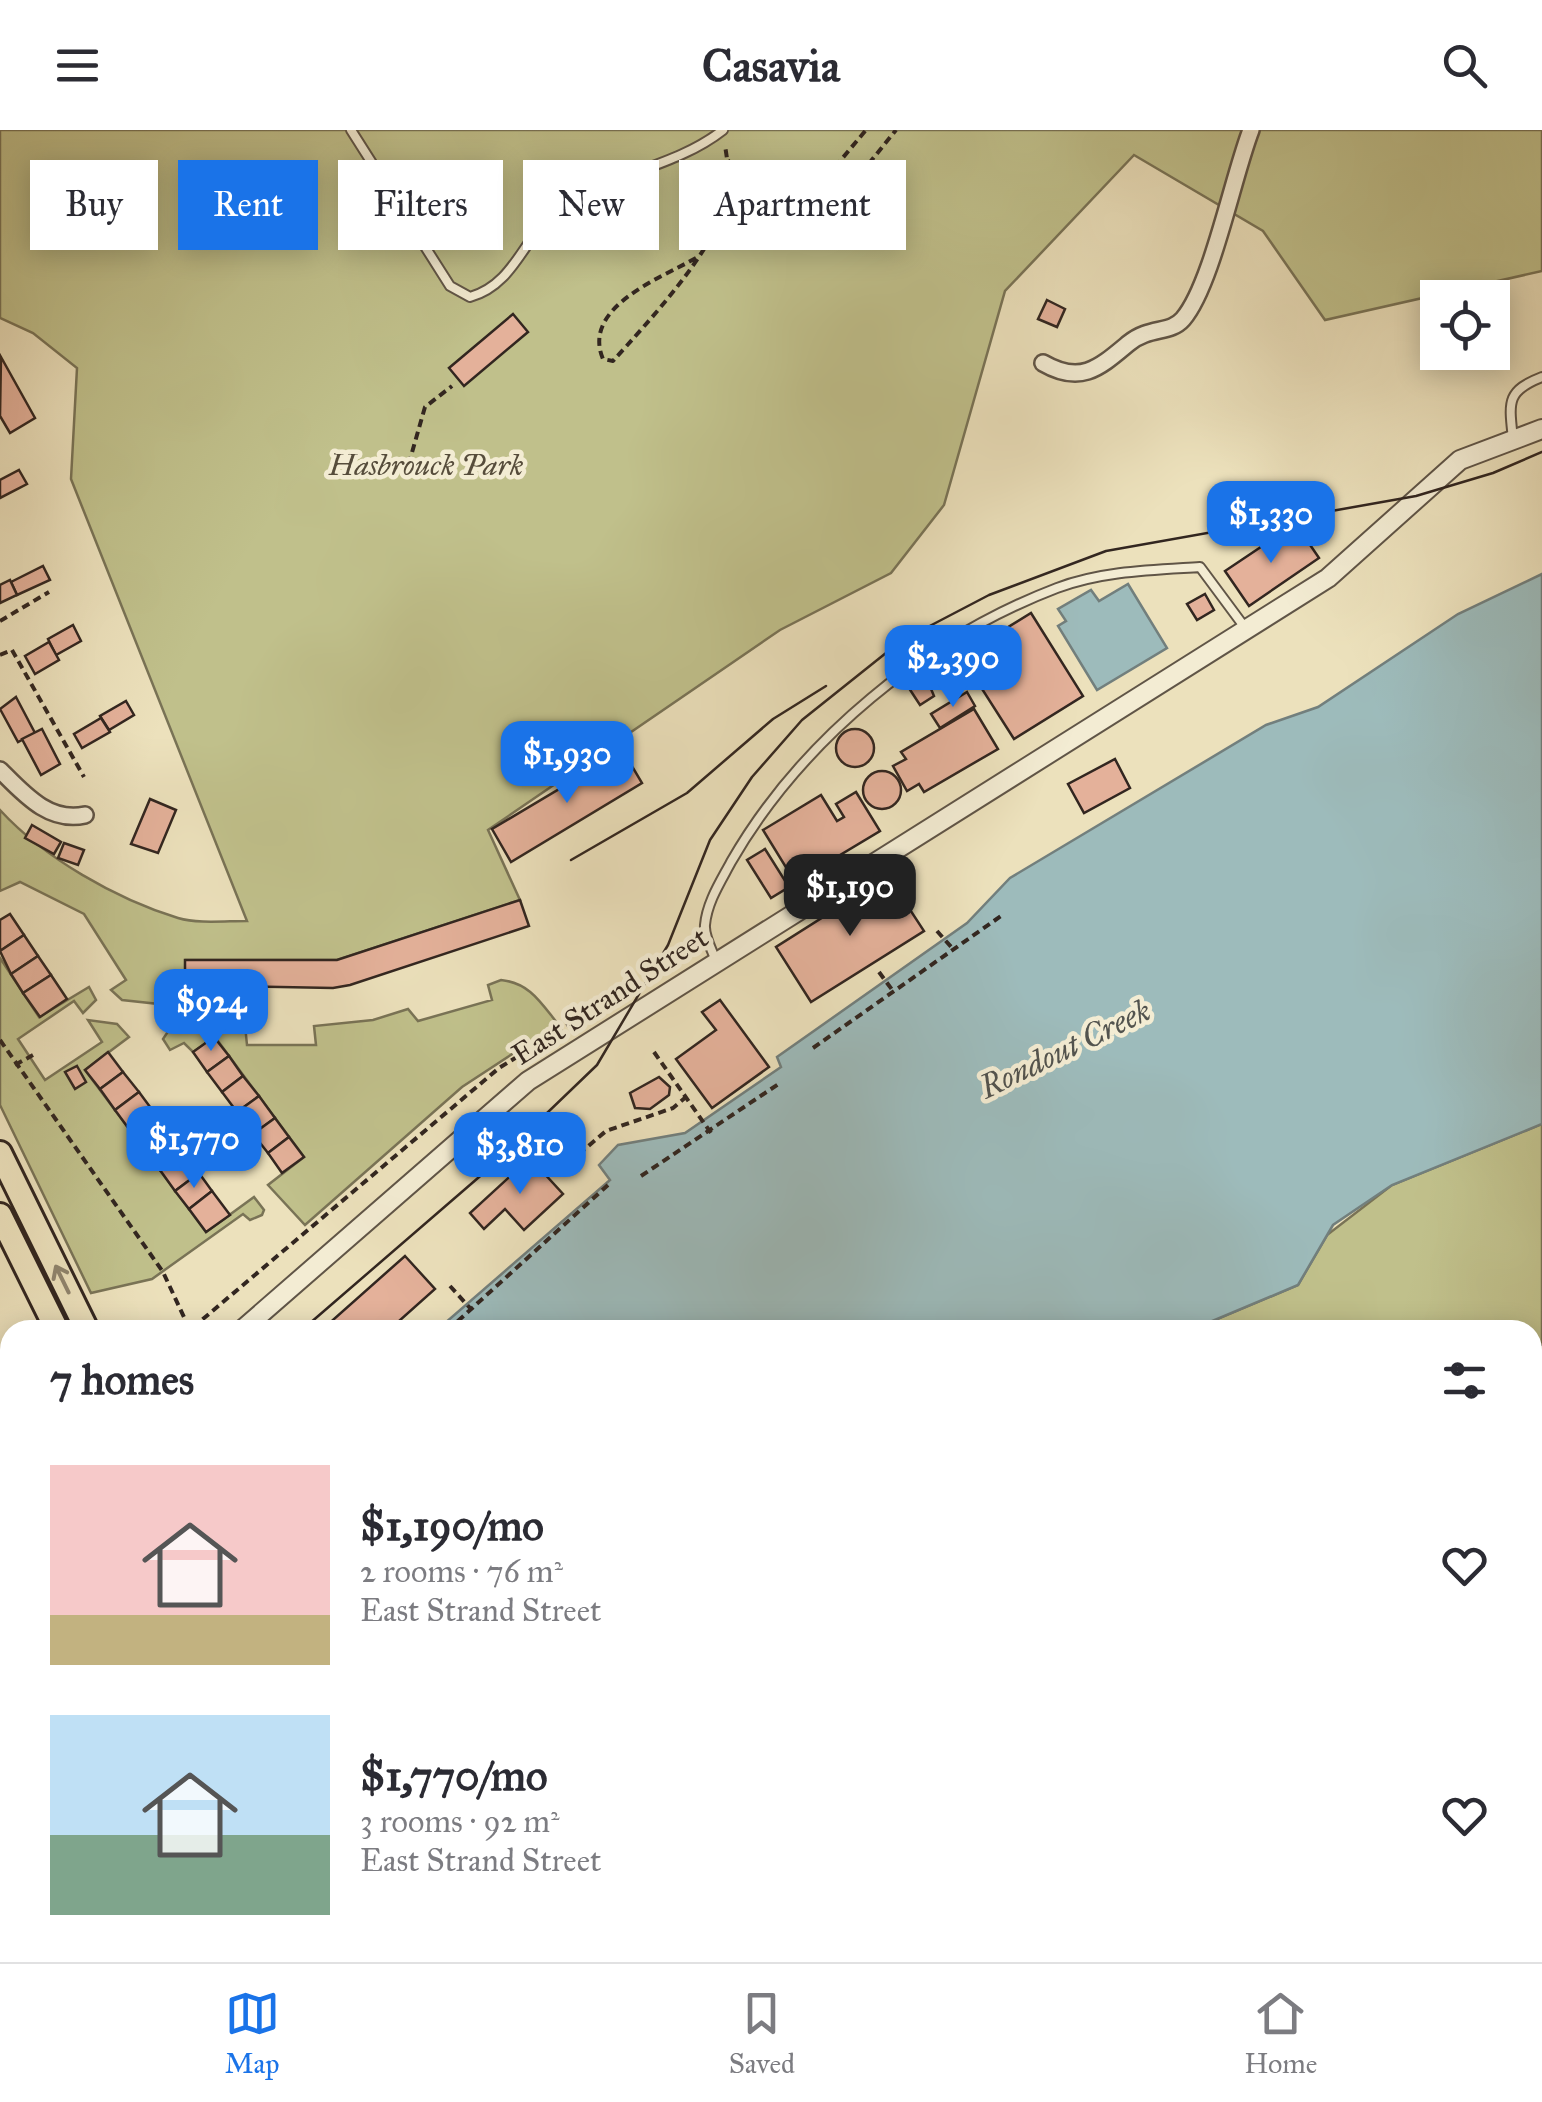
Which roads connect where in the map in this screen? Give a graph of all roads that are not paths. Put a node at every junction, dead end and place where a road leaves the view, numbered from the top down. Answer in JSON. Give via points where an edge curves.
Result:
{"nodes":[{"id":1,"x":351,"y":130,"type":"edge"},
{"id":2,"x":723,"y":130,"type":"edge"},
{"id":3,"x":1251,"y":130,"type":"edge"},
{"id":4,"x":1043,"y":363,"type":"dead end"},
{"id":5,"x":1542,"y":377,"type":"edge"},
{"id":6,"x":1542,"y":430,"type":"edge"},
{"id":7,"x":1513,"y":438,"type":"junction"},
{"id":8,"x":1246,"y":629,"type":"junction"},
{"id":9,"x":0,"y":770,"type":"edge"},
{"id":10,"x":85,"y":815,"type":"dead end"},
{"id":11,"x":716,"y":961,"type":"junction"},
{"id":12,"x":0,"y":1153,"type":"edge"},
{"id":13,"x":0,"y":1216,"type":"edge"},
{"id":14,"x":53,"y":1320,"type":"edge"},
{"id":15,"x":83,"y":1320,"type":"edge"},
{"id":16,"x":253,"y":1320,"type":"edge"}],
"edges":[{"from":1,"to":2,"type":"lane","via":[[450,286],[470,297],[502,280],[562,206],[696,149]]},
{"from":3,"to":4,"type":"street","via":[[1212,257],[1185,317],[1172,328],[1140,334],[1088,375],[1072,376]]},
{"from":5,"to":7,"type":"lane","via":[[1513,394]]},
{"from":6,"to":7,"type":"street","name":"East Strand Street"},
{"from":7,"to":8,"type":"street","name":"East Strand Street","via":[[1451,467],[1338,570]]},
{"from":8,"to":11,"type":"street","name":"East Strand Street"},
{"from":8,"to":11,"type":"lane","via":[[1200,568],[1124,572],[1060,586],[979,623],[901,673],[759,813],[714,893],[704,928]]},
{"from":9,"to":10,"type":"street","via":[[48,813]]},
{"from":11,"to":16,"type":"street","name":"East Strand Street","via":[[528,1081]]},
{"from":15,"to":12,"type":"main road","one_way":true},
{"from":13,"to":14,"type":"main road"}]}
